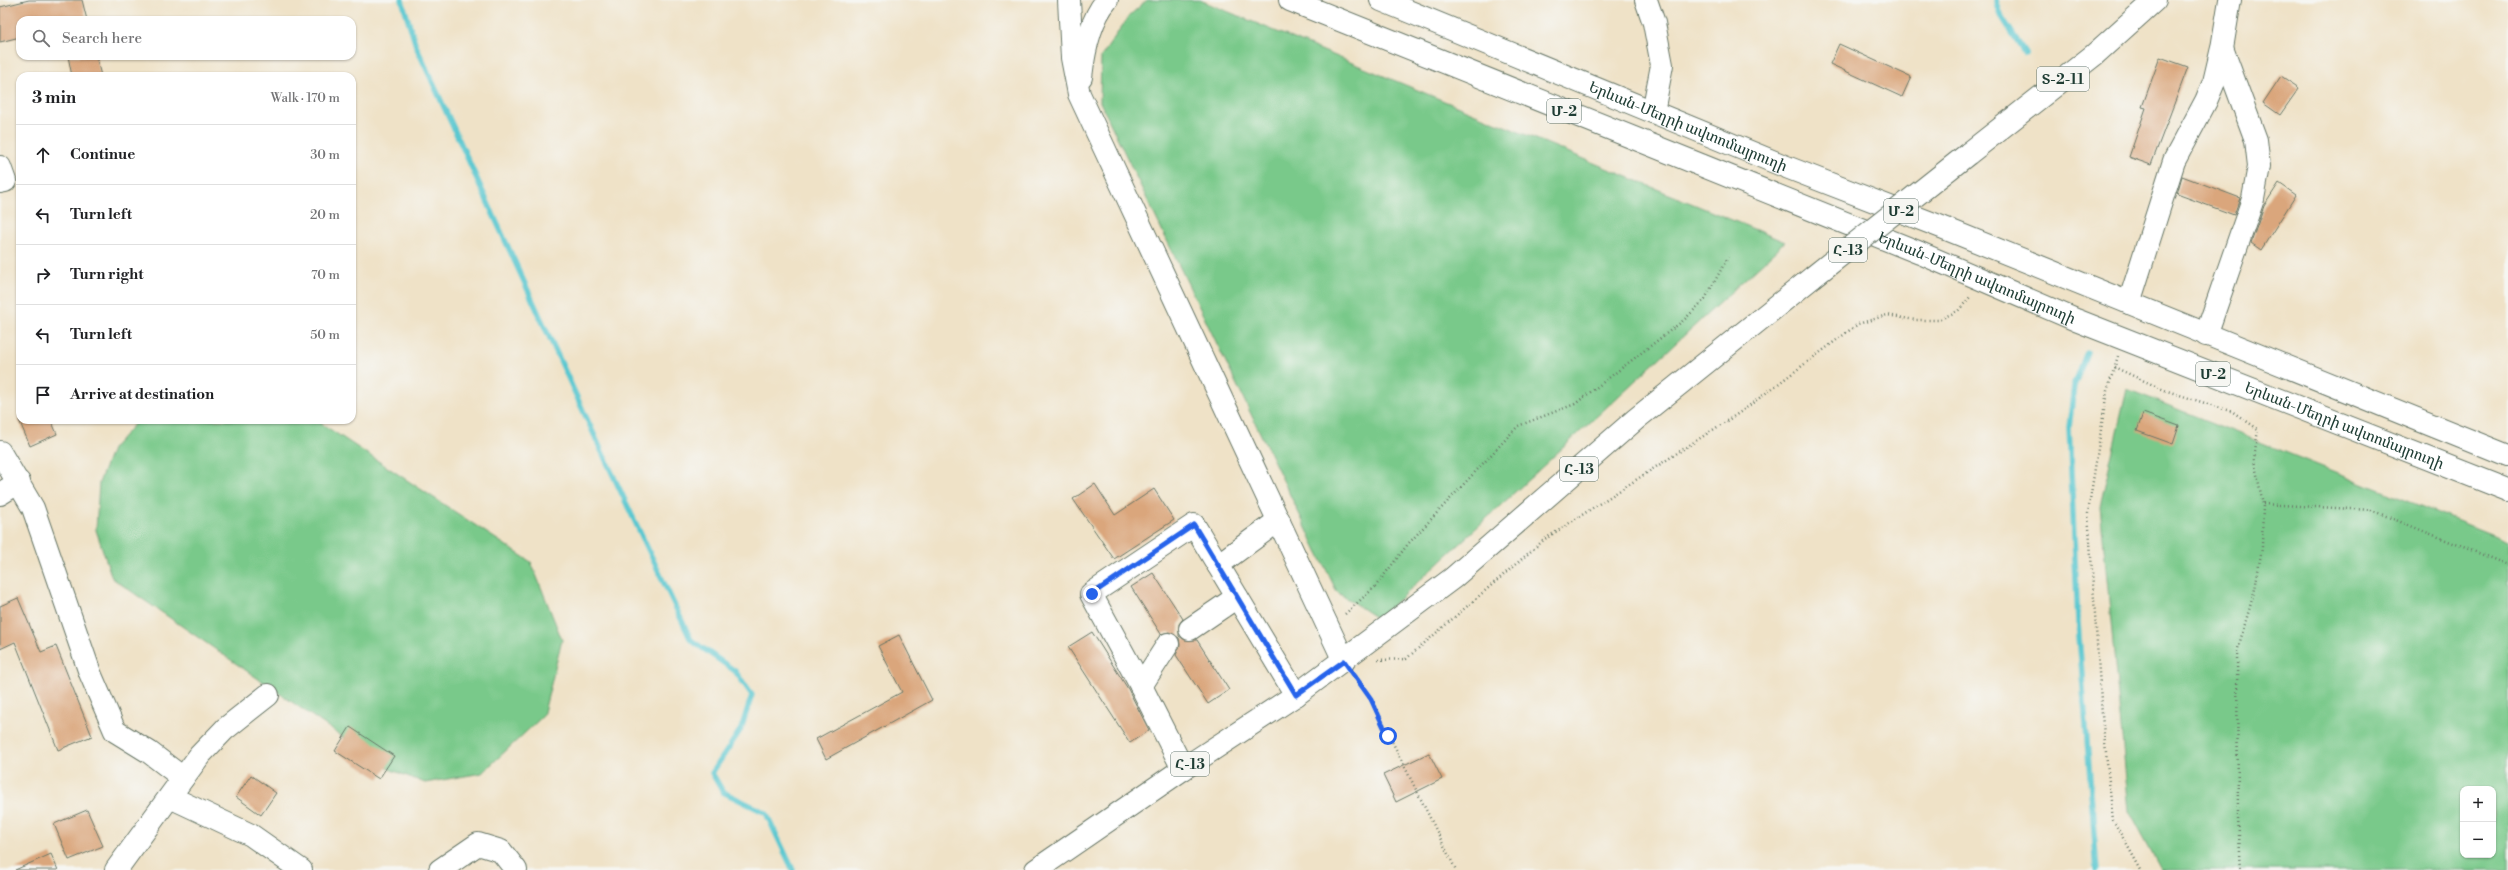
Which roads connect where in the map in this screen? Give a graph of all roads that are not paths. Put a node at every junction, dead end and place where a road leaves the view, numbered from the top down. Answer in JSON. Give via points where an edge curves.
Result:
{"nodes":[{"id":1,"x":1069,"y":0,"type":"edge"},
{"id":2,"x":1107,"y":0,"type":"edge"},
{"id":3,"x":1290,"y":0,"type":"edge"},
{"id":4,"x":1381,"y":0,"type":"edge"},
{"id":5,"x":1646,"y":0,"type":"edge"},
{"id":6,"x":2155,"y":0,"type":"edge"},
{"id":7,"x":2230,"y":0,"type":"edge"},
{"id":8,"x":2222,"y":48,"type":"junction"},
{"id":9,"x":1079,"y":94,"type":"junction"},
{"id":10,"x":1653,"y":112,"type":"junction"},
{"id":11,"x":1883,"y":222,"type":"joint"},
{"id":12,"x":2129,"y":303,"type":"junction"},
{"id":13,"x":2206,"y":335,"type":"junction"},
{"id":14,"x":0,"y":452,"type":"edge"},
{"id":15,"x":2508,"y":456,"type":"edge"},
{"id":16,"x":19,"y":482,"type":"junction"},
{"id":17,"x":2508,"y":490,"type":"edge"},
{"id":18,"x":0,"y":494,"type":"edge"},
{"id":19,"x":1278,"y":520,"type":"junction"},
{"id":20,"x":1218,"y":565,"type":"junction"},
{"id":21,"x":1237,"y":597,"type":"junction"},
{"id":22,"x":1190,"y":629,"type":"dead end"},
{"id":23,"x":1168,"y":644,"type":"dead end"},
{"id":24,"x":1353,"y":669,"type":"junction"},
{"id":25,"x":1141,"y":686,"type":"junction"},
{"id":26,"x":268,"y":695,"type":"dead end"},
{"id":27,"x":1296,"y":695,"type":"junction"},
{"id":28,"x":1183,"y":769,"type":"junction"},
{"id":29,"x":183,"y":778,"type":"junction"},
{"id":30,"x":170,"y":797,"type":"junction"},
{"id":31,"x":116,"y":870,"type":"edge"},
{"id":32,"x":301,"y":870,"type":"edge"},
{"id":33,"x":440,"y":870,"type":"edge"},
{"id":34,"x":516,"y":870,"type":"edge"},
{"id":35,"x":1036,"y":870,"type":"edge"}],
"edges":[{"from":1,"to":9,"type":"main road","via":[[1072,58]]},
{"from":2,"to":9,"type":"main road","via":[[1100,8],[1089,35]]},
{"from":3,"to":17,"type":"main road","name":"Երևան-Մեղրի ավտոմայրուղի","number":"Մ-2","via":[[2123,339]]},
{"from":4,"to":10,"type":"main road","name":"Երևան-Մեղրի ավտոմայրուղի","number":"Մ-2"},
{"from":5,"to":10,"type":"main road","via":[[1654,23],[1662,65]]},
{"from":6,"to":11,"type":"main road","number":"Տ-2-11","bridge":true,"via":[[2094,55]]},
{"from":7,"to":8,"type":"main road"},
{"from":8,"to":12,"type":"main road","via":[[2206,101],[2174,162]]},
{"from":8,"to":13,"type":"main road","via":[[2256,140],[2259,166],[2253,199]]},
{"from":9,"to":19,"type":"main road","via":[[1102,148]]},
{"from":10,"to":12,"type":"main road","name":"Երևան-Մեղրի ավտոմայրուղի","number":"Մ-2"},
{"from":11,"to":24,"type":"main road","number":"Հ-13","bridge":true,"via":[[1636,418]]},
{"from":12,"to":13,"type":"main road","name":"Երևան-Մեղրի ավտոմայրուղի","number":"Մ-2"},
{"from":13,"to":15,"type":"main road","name":"Երևան-Մեղրի ավտոմայրուղի","number":"Մ-2"},
{"from":14,"to":16,"type":"main road"},
{"from":16,"to":18,"type":"main road"},
{"from":16,"to":29,"type":"main road","via":[[33,508],[90,673],[115,731],[149,752]]},
{"from":19,"to":20,"type":"main road"},
{"from":19,"to":24,"type":"main road","via":[[1328,627]]},
{"from":20,"to":21,"type":"main road"},
{"from":20,"to":25,"type":"main road","via":[[1194,525],[1092,594]]},
{"from":21,"to":22,"type":"main road"},
{"from":21,"to":27,"type":"main road"},
{"from":23,"to":25,"type":"main road"},
{"from":24,"to":27,"type":"main road","number":"Հ-13"},
{"from":25,"to":28,"type":"main road"},
{"from":26,"to":29,"type":"main road","via":[[224,729]]},
{"from":27,"to":28,"type":"main road","number":"Հ-13"},
{"from":28,"to":35,"type":"main road","number":"Հ-13"},
{"from":29,"to":30,"type":"main road"},
{"from":30,"to":31,"type":"main road"},
{"from":30,"to":32,"type":"main road","via":[[250,834]]},
{"from":33,"to":34,"type":"main road","via":[[478,844],[501,851]]}]}
